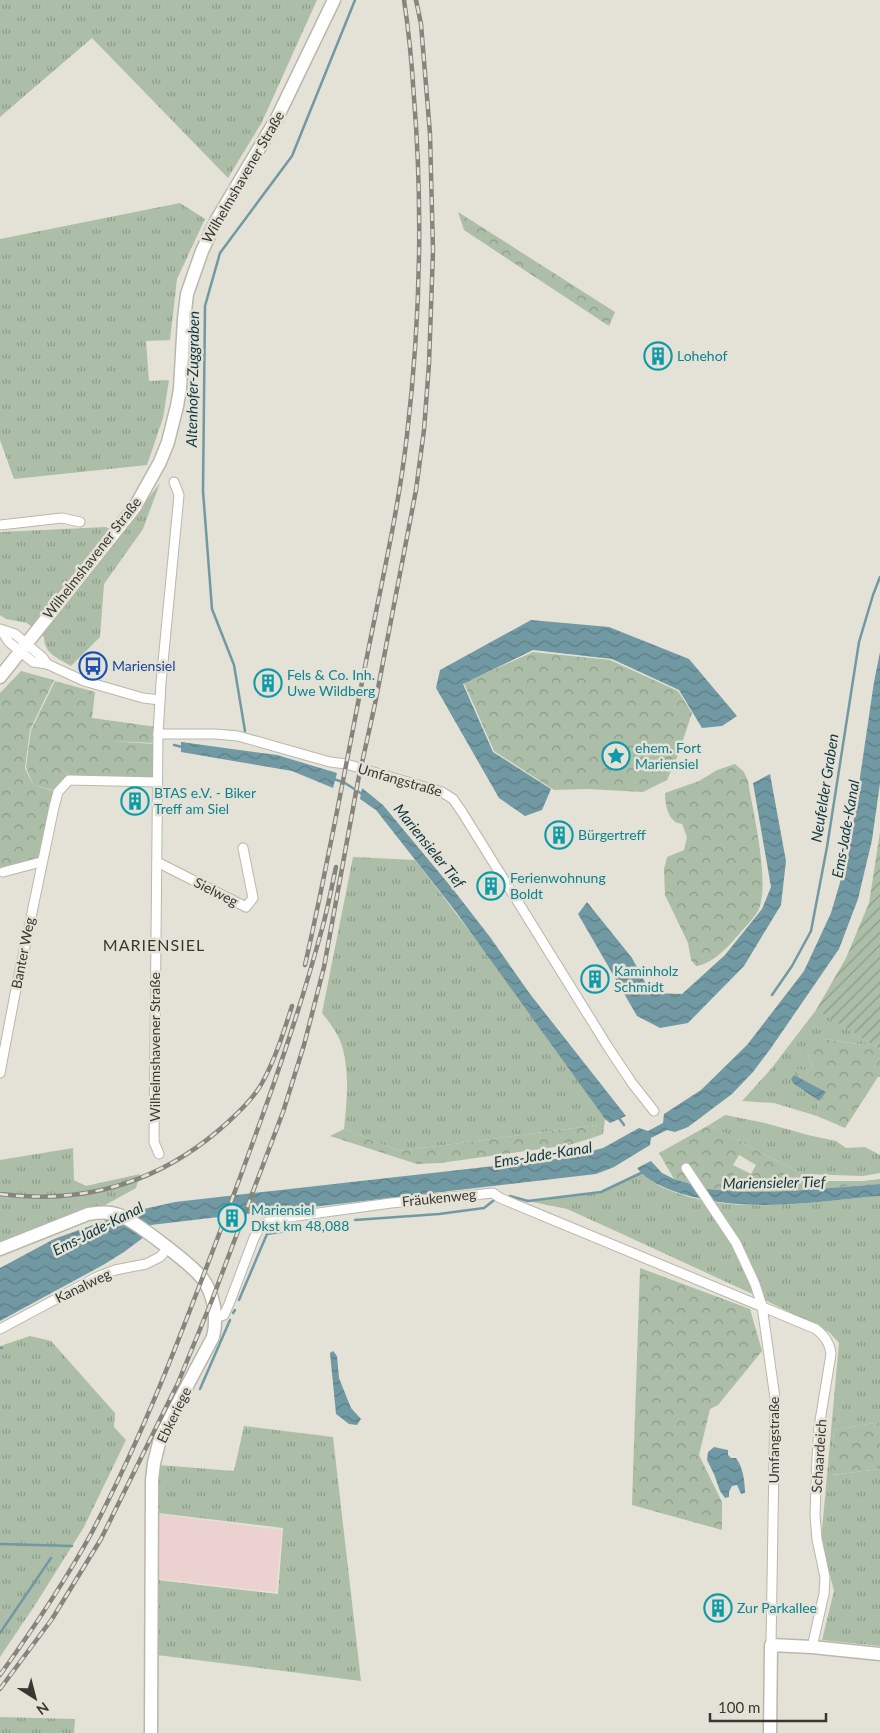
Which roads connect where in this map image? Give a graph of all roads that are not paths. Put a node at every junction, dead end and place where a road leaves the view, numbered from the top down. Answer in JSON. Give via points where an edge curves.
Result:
{"nodes":[{"id":1,"x":334,"y":0,"type":"edge"},
{"id":2,"x":174,"y":482,"type":"dead end"},
{"id":3,"x":80,"y":522,"type":"dead end"},
{"id":4,"x":0,"y":525,"type":"edge"},
{"id":5,"x":0,"y":630,"type":"edge"},
{"id":6,"x":22,"y":648,"type":"junction"},
{"id":7,"x":0,"y":677,"type":"edge"},
{"id":8,"x":160,"y":700,"type":"junction"},
{"id":9,"x":158,"y":734,"type":"junction"},
{"id":10,"x":157,"y":782,"type":"junction"},
{"id":11,"x":242,"y":848,"type":"dead end"},
{"id":12,"x":41,"y":862,"type":"junction"},
{"id":13,"x":157,"y":862,"type":"junction"},
{"id":14,"x":3,"y":872,"type":"dead end"},
{"id":15,"x":0,"y":1073,"type":"edge"},
{"id":16,"x":654,"y":1111,"type":"dead end"},
{"id":17,"x":159,"y":1154,"type":"dead end"},
{"id":18,"x":686,"y":1168,"type":"dead end"},
{"id":19,"x":0,"y":1249,"type":"edge"},
{"id":20,"x":167,"y":1249,"type":"junction"},
{"id":21,"x":762,"y":1306,"type":"junction"},
{"id":22,"x":215,"y":1318,"type":"junction"},
{"id":23,"x":0,"y":1329,"type":"edge"},
{"id":24,"x":771,"y":1645,"type":"junction"},
{"id":25,"x":812,"y":1647,"type":"junction"},
{"id":26,"x":880,"y":1654,"type":"edge"},
{"id":27,"x":151,"y":1733,"type":"edge"},
{"id":28,"x":770,"y":1733,"type":"edge"}],
"edges":[{"from":1,"to":6,"type":"street","name":"Wilhelmshavener Straße","via":[[278,118],[216,221],[202,251],[187,294],[178,406],[160,462],[135,506]]},
{"from":2,"to":8,"type":"street","name":"Wilhelmshavener Straße","via":[[179,495]]},
{"from":3,"to":4,"type":"street","via":[[62,518]]},
{"from":5,"to":6,"type":"street","via":[[5,638]]},
{"from":6,"to":7,"type":"street","name":"Wilhelmshavener Straße"},
{"from":6,"to":8,"type":"street","via":[[33,662],[47,664],[84,681]]},
{"from":8,"to":9,"type":"street","name":"Wilhelmshavener Straße"},
{"from":9,"to":10,"type":"street","name":"Wilhelmshavener Straße"},
{"from":9,"to":16,"type":"street","name":"Umfangstraße","via":[[215,734],[254,739],[448,794],[608,1047]]},
{"from":10,"to":12,"type":"street","name":"Banter Weg","via":[[69,780],[58,792]]},
{"from":10,"to":13,"type":"street","name":"Wilhelmshavener Straße"},
{"from":11,"to":13,"type":"street","name":"Sielweg","via":[[253,898],[247,910]]},
{"from":12,"to":14,"type":"street"},
{"from":12,"to":15,"type":"street","name":"Banter Weg"},
{"from":13,"to":17,"type":"street","name":"Wilhelmshavener Straße","via":[[154,1142]]},
{"from":18,"to":21,"type":"street","name":"Umfangstraße","via":[[736,1243]]},
{"from":19,"to":20,"type":"street","name":"Ebkeriege","via":[[88,1214],[101,1212],[124,1217]]},
{"from":20,"to":22,"type":"street","name":"Ebkeriege","via":[[202,1278],[212,1300]]},
{"from":20,"to":23,"type":"street","name":"Kanalweg","via":[[146,1264],[97,1277]]},
{"from":21,"to":22,"type":"street","name":"Fräukenweg","via":[[493,1193],[325,1212],[265,1223],[254,1238],[224,1314]]},
{"from":21,"to":24,"type":"street","name":"Umfangstraße","via":[[775,1398]]},
{"from":21,"to":25,"type":"street","name":"Schaardeich","via":[[816,1329],[830,1346],[817,1450],[815,1515],[825,1577],[824,1594]]},
{"from":22,"to":27,"type":"street","name":"Ebkeriege","via":[[213,1337],[162,1435],[154,1463]]},
{"from":24,"to":25,"type":"street"},
{"from":24,"to":28,"type":"street","name":"Umfangstraße"},
{"from":25,"to":26,"type":"street"}]}
